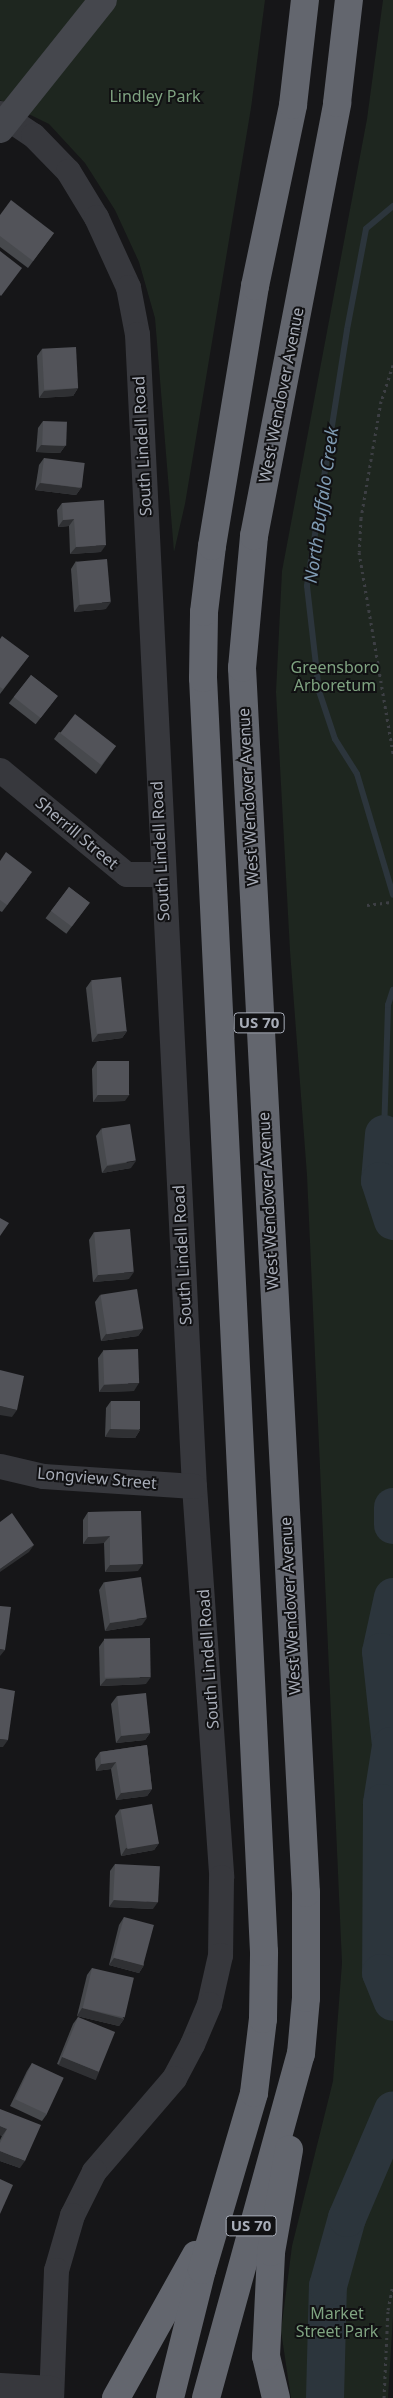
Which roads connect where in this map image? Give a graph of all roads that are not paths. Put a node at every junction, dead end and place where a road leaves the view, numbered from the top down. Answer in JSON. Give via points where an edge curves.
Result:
{"nodes":[{"id":1,"x":103,"y":0,"type":"edge"},
{"id":2,"x":305,"y":0,"type":"edge"},
{"id":3,"x":349,"y":0,"type":"edge"},
{"id":4,"x":3,"y":120,"type":"edge"},
{"id":5,"x":0,"y":770,"type":"edge"},
{"id":6,"x":161,"y":874,"type":"junction"},
{"id":7,"x":0,"y":1466,"type":"edge"},
{"id":8,"x":194,"y":1486,"type":"junction"},
{"id":9,"x":301,"y":2054,"type":"junction"},
{"id":10,"x":219,"y":2214,"type":"junction"},
{"id":11,"x":0,"y":2385,"type":"edge"},
{"id":12,"x":51,"y":2393,"type":"edge"},
{"id":13,"x":116,"y":2398,"type":"edge"},
{"id":14,"x":170,"y":2398,"type":"edge"},
{"id":15,"x":206,"y":2398,"type":"edge"},
{"id":16,"x":276,"y":2398,"type":"edge"}],
"edges":[{"from":1,"to":4,"type":"street"},
{"from":2,"to":10,"type":"highway","number":"US 70","via":[[293,105],[255,286],[204,612],[203,678],[264,1952],[263,2019],[254,2093]]},
{"from":3,"to":9,"type":"highway","name":"West Wendover Avenue","number":"US 70","via":[[336,102],[254,536],[242,668],[306,1892],[306,1998]]},
{"from":4,"to":6,"type":"street","name":"South Lindell Road","via":[[33,135],[68,171],[96,217],[130,296],[137,334]]},
{"from":5,"to":6,"type":"street","name":"Sherrill Street","via":[[126,874]]},
{"from":6,"to":8,"type":"street","name":"South Lindell Road"},
{"from":7,"to":8,"type":"street","name":"Longview Street","via":[[44,1476]]},
{"from":8,"to":12,"type":"street","name":"South Lindell Road","via":[[222,1877],[220,1955],[209,2004],[174,2078],[94,2171],[72,2215],[56,2270]]},
{"from":9,"to":15,"type":"highway","name":"West Wendover Avenue","number":"US 70"},
{"from":9,"to":16,"type":"highway","via":[[271,2252],[266,2356]]},
{"from":10,"to":13,"type":"highway"},
{"from":10,"to":14,"type":"highway","number":"US 70"},
{"from":11,"to":12,"type":"street"}]}
